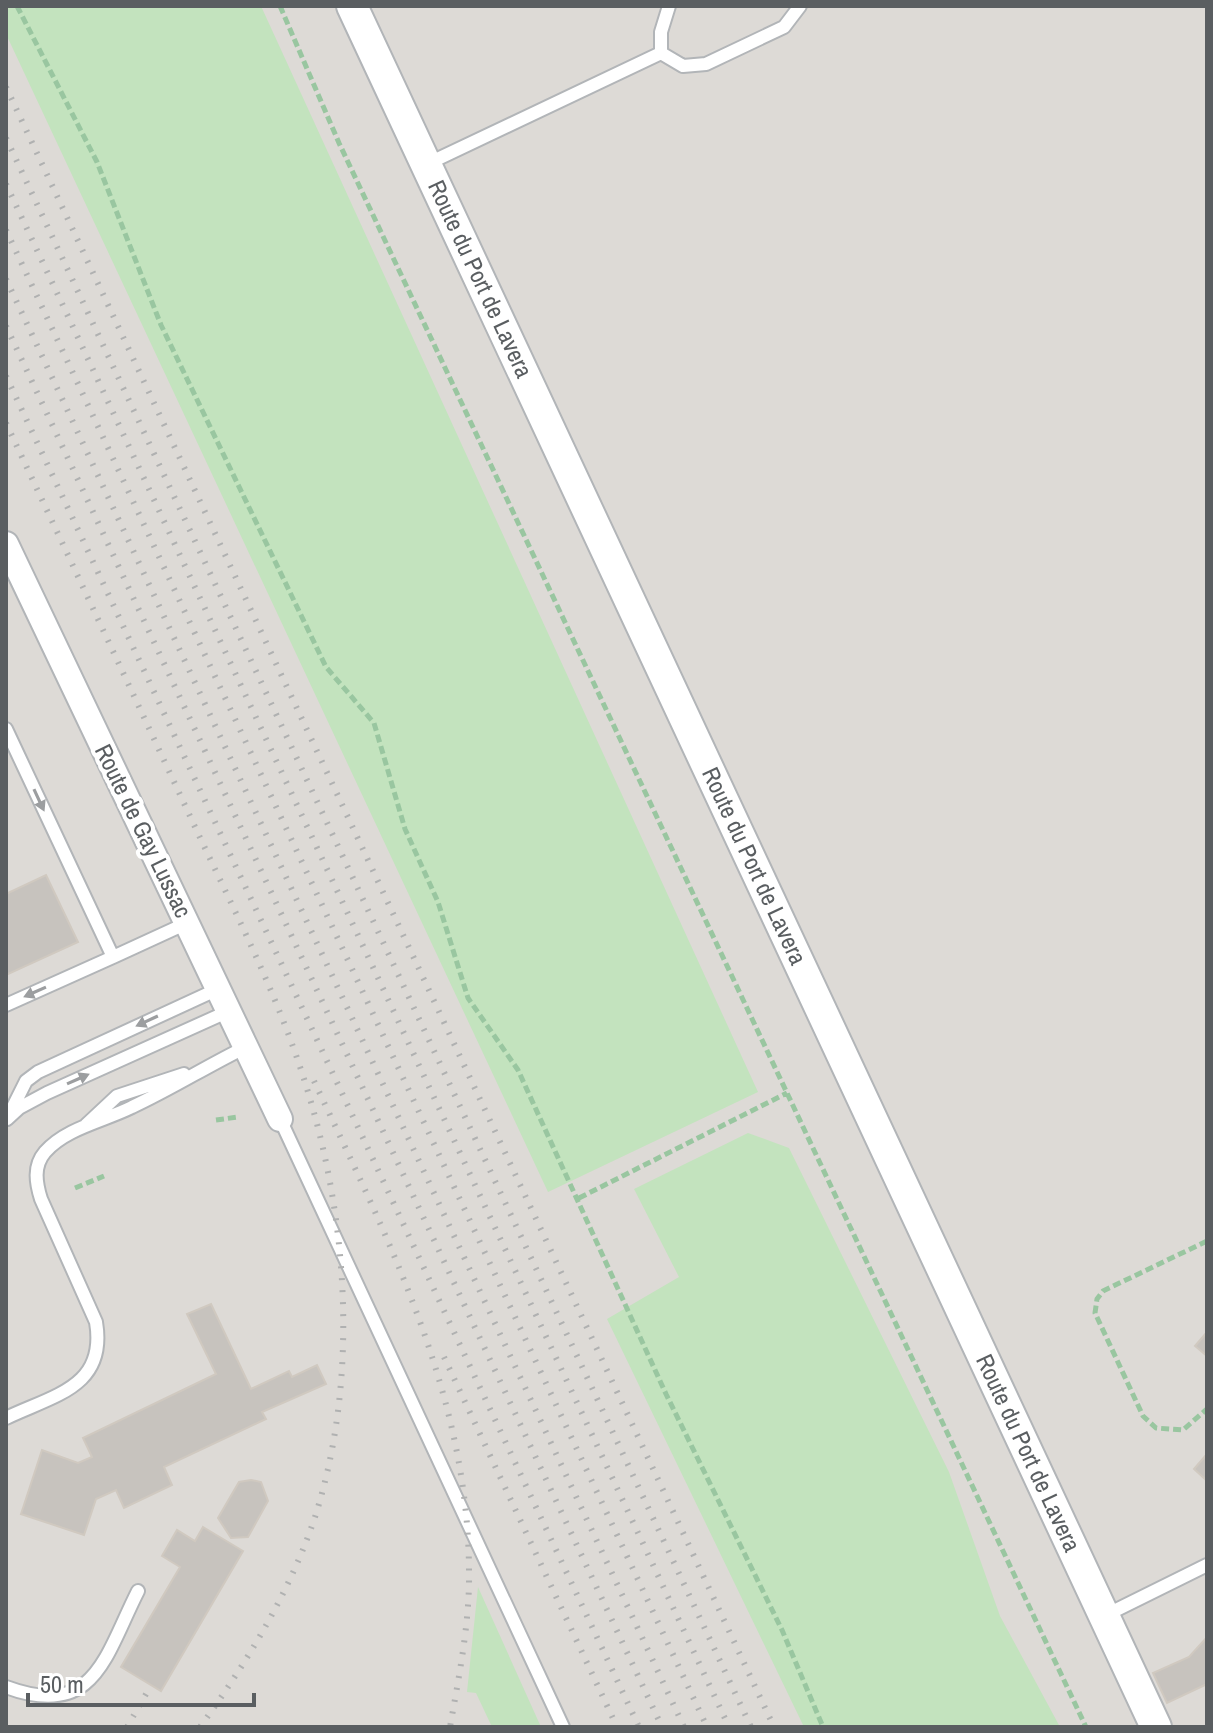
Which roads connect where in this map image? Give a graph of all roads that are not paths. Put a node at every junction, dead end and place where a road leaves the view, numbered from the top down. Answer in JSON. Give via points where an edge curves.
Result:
{"nodes":[{"id":1,"x":352,"y":6,"type":"edge"},
{"id":2,"x":669,"y":6,"type":"edge"},
{"id":3,"x":800,"y":6,"type":"edge"},
{"id":4,"x":661,"y":53,"type":"junction"},
{"id":5,"x":427,"y":164,"type":"junction"},
{"id":6,"x":6,"y":544,"type":"edge"},
{"id":7,"x":6,"y":729,"type":"edge"},
{"id":8,"x":187,"y":923,"type":"junction"},
{"id":9,"x":113,"y":957,"type":"junction"},
{"id":10,"x":218,"y":989,"type":"junction"},
{"id":11,"x":6,"y":1005,"type":"edge"},
{"id":12,"x":229,"y":1011,"type":"junction"},
{"id":13,"x":246,"y":1047,"type":"junction"},
{"id":14,"x":280,"y":1119,"type":"joint"},
{"id":15,"x":6,"y":1120,"type":"edge"},
{"id":16,"x":6,"y":1418,"type":"edge"},
{"id":17,"x":1207,"y":1565,"type":"edge"},
{"id":18,"x":138,"y":1591,"type":"dead end"},
{"id":19,"x":1104,"y":1616,"type":"junction"},
{"id":20,"x":6,"y":1687,"type":"edge"},
{"id":21,"x":563,"y":1727,"type":"edge"},
{"id":22,"x":1156,"y":1727,"type":"edge"}],
"edges":[{"from":1,"to":5,"type":"street","name":"Route du Port de Lavera"},
{"from":2,"to":4,"type":"lane"},
{"from":3,"to":4,"type":"lane","via":[[784,27],[706,64],[683,66]]},
{"from":4,"to":5,"type":"lane"},
{"from":5,"to":19,"type":"street","name":"Route du Port de Lavera"},
{"from":6,"to":8,"type":"street","name":"Route de Gay Lussac"},
{"from":7,"to":9,"type":"lane","one_way":true},
{"from":8,"to":9,"type":"lane"},
{"from":8,"to":10,"type":"street","name":"Route de Gay Lussac"},
{"from":9,"to":11,"type":"lane","one_way":true},
{"from":10,"to":12,"type":"street","name":"Route de Gay Lussac"},
{"from":10,"to":15,"type":"lane","one_way":true,"via":[[38,1072],[26,1081]]},
{"from":12,"to":13,"type":"street","name":"Route de Gay Lussac"},
{"from":15,"to":12,"type":"lane","one_way":true,"via":[[47,1093]]},
{"from":13,"to":14,"type":"street","name":"Route de Gay Lussac"},
{"from":13,"to":16,"type":"lane","via":[[46,1150],[36,1172],[41,1199],[96,1322],[99,1340],[90,1373],[80,1383]]},
{"from":14,"to":21,"type":"lane"},
{"from":17,"to":19,"type":"lane"},
{"from":18,"to":20,"type":"lane","via":[[84,1687],[47,1697]]},
{"from":19,"to":22,"type":"street","name":"Route du Port de Lavera"}]}
